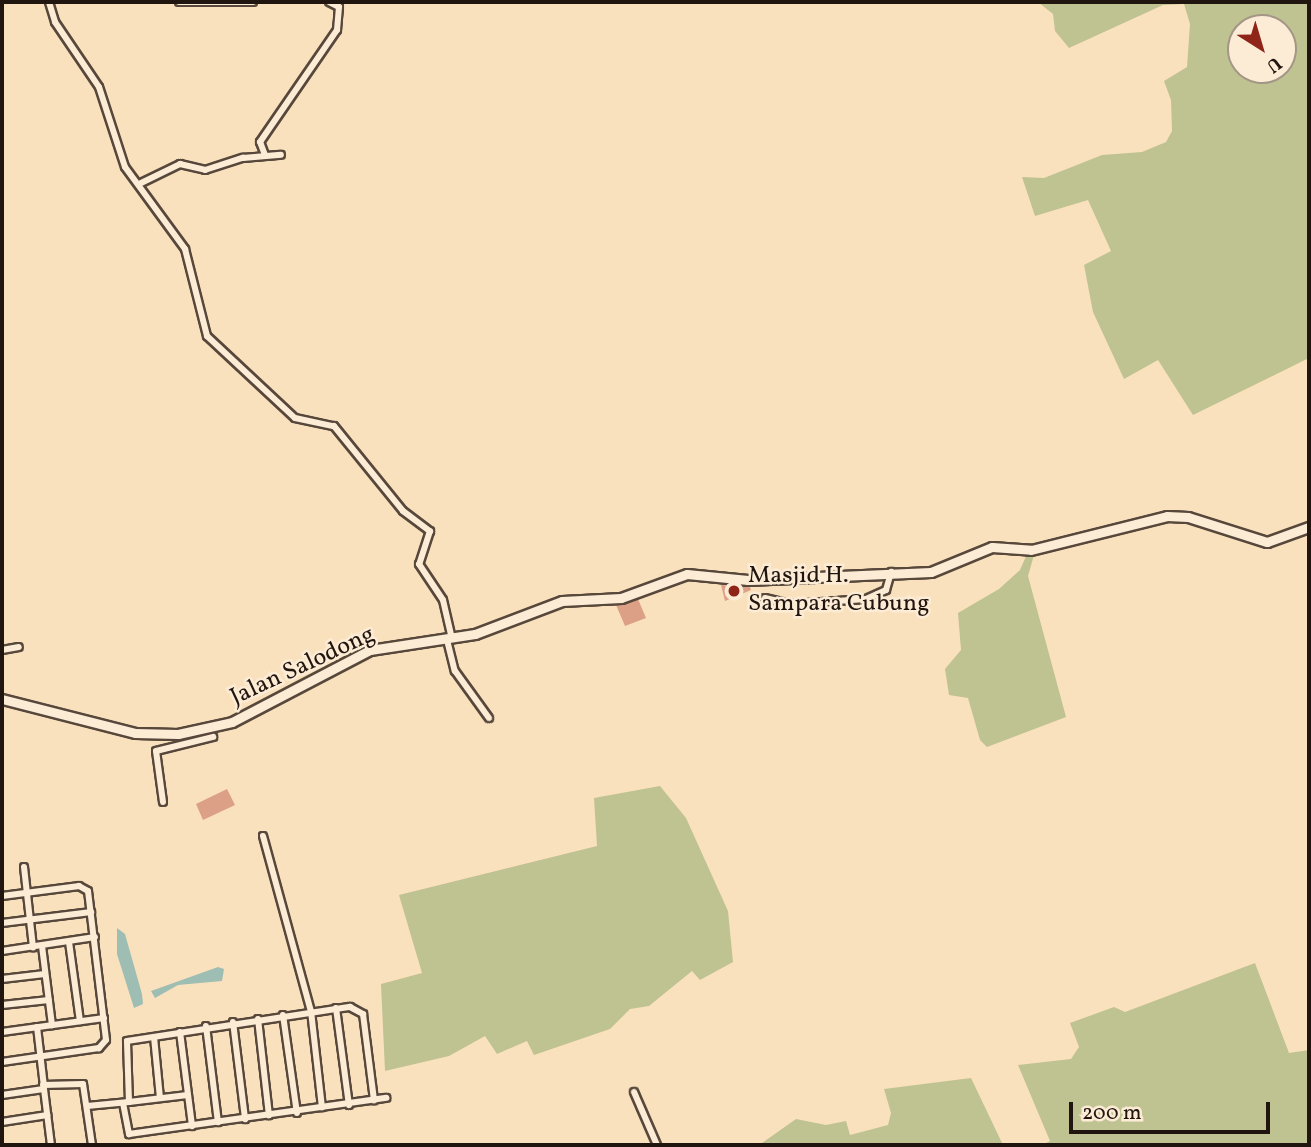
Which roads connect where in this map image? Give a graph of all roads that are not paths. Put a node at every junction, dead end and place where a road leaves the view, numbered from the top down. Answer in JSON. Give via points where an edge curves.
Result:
{"nodes":[{"id":1,"x":49,"y":2,"type":"edge"},
{"id":2,"x":178,"y":2,"type":"edge"},
{"id":3,"x":253,"y":2,"type":"edge"},
{"id":4,"x":329,"y":2,"type":"edge"},
{"id":5,"x":265,"y":155,"type":"junction"},
{"id":6,"x":281,"y":155,"type":"dead end"},
{"id":7,"x":139,"y":184,"type":"junction"},
{"id":8,"x":1309,"y":527,"type":"edge"},
{"id":9,"x":891,"y":572,"type":"junction"},
{"id":10,"x":765,"y":598,"type":"dead end"},
{"id":11,"x":450,"y":639,"type":"junction"},
{"id":12,"x":19,"y":647,"type":"dead end"},
{"id":13,"x":2,"y":650,"type":"edge"},
{"id":14,"x":2,"y":699,"type":"edge"},
{"id":15,"x":489,"y":718,"type":"dead end"},
{"id":16,"x":213,"y":737,"type":"dead end"},
{"id":17,"x":163,"y":802,"type":"dead end"},
{"id":18,"x":263,"y":836,"type":"dead end"},
{"id":19,"x":24,"y":867,"type":"dead end"},
{"id":20,"x":26,"y":893,"type":"junction"},
{"id":21,"x":2,"y":896,"type":"edge"},
{"id":22,"x":91,"y":912,"type":"junction"},
{"id":23,"x":29,"y":920,"type":"junction"},
{"id":24,"x":2,"y":923,"type":"edge"},
{"id":25,"x":95,"y":937,"type":"junction"},
{"id":26,"x":69,"y":942,"type":"junction"},
{"id":27,"x":42,"y":946,"type":"junction"},
{"id":28,"x":33,"y":947,"type":"junction"},
{"id":29,"x":2,"y":951,"type":"edge"},
{"id":30,"x":45,"y":974,"type":"junction"},
{"id":31,"x":2,"y":979,"type":"edge"},
{"id":32,"x":49,"y":1000,"type":"junction"},
{"id":33,"x":2,"y":1005,"type":"edge"},
{"id":34,"x":336,"y":1008,"type":"junction"},
{"id":35,"x":311,"y":1011,"type":"junction"},
{"id":36,"x":283,"y":1015,"type":"junction"},
{"id":37,"x":104,"y":1018,"type":"junction"},
{"id":38,"x":258,"y":1019,"type":"junction"},
{"id":39,"x":80,"y":1021,"type":"junction"},
{"id":40,"x":233,"y":1022,"type":"junction"},
{"id":41,"x":52,"y":1025,"type":"junction"},
{"id":42,"x":206,"y":1026,"type":"junction"},
{"id":43,"x":37,"y":1027,"type":"junction"},
{"id":44,"x":2,"y":1032,"type":"edge"},
{"id":45,"x":180,"y":1032,"type":"junction"},
{"id":46,"x":154,"y":1037,"type":"junction"},
{"id":47,"x":40,"y":1056,"type":"junction"},
{"id":48,"x":2,"y":1062,"type":"edge"},
{"id":49,"x":44,"y":1087,"type":"junction"},
{"id":50,"x":634,"y":1091,"type":"dead end"},
{"id":51,"x":2,"y":1095,"type":"edge"},
{"id":52,"x":188,"y":1095,"type":"junction"},
{"id":53,"x":160,"y":1098,"type":"junction"},
{"id":54,"x":387,"y":1098,"type":"dead end"},
{"id":55,"x":374,"y":1100,"type":"junction"},
{"id":56,"x":126,"y":1103,"type":"junction"},
{"id":57,"x":349,"y":1105,"type":"junction"},
{"id":58,"x":87,"y":1107,"type":"junction"},
{"id":59,"x":322,"y":1107,"type":"junction"},
{"id":60,"x":297,"y":1112,"type":"junction"},
{"id":61,"x":47,"y":1115,"type":"junction"},
{"id":62,"x":270,"y":1115,"type":"junction"},
{"id":63,"x":245,"y":1119,"type":"junction"},
{"id":64,"x":2,"y":1122,"type":"edge"},
{"id":65,"x":218,"y":1122,"type":"junction"},
{"id":66,"x":192,"y":1126,"type":"junction"},
{"id":67,"x":51,"y":1145,"type":"edge"},
{"id":68,"x":92,"y":1145,"type":"edge"},
{"id":69,"x":657,"y":1145,"type":"edge"}],
"edges":[{"from":1,"to":7,"type":"street","via":[[55,22],[99,87],[125,167]]},
{"from":2,"to":3,"type":"street"},
{"from":4,"to":5,"type":"street","via":[[340,9],[337,30],[260,142]]},
{"from":5,"to":6,"type":"street"},
{"from":5,"to":7,"type":"street","via":[[205,170],[180,164]]},
{"from":7,"to":11,"type":"street","via":[[185,250],[207,336],[295,418],[334,426],[403,511],[430,531],[419,564],[443,600]]},
{"from":8,"to":9,"type":"street","name":"Jalan Salodong","via":[[1267,542],[1188,517],[1167,516],[1031,550],[992,547],[944,570]]},
{"from":9,"to":10,"type":"street","via":[[886,590],[866,599],[792,604]]},
{"from":9,"to":11,"type":"street","name":"Jalan Salodong","via":[[748,580],[687,574],[621,598],[562,601]]},
{"from":11,"to":14,"type":"street","name":"Jalan Salodong","via":[[370,650],[232,722],[178,734],[95,725]]},
{"from":11,"to":15,"type":"street","via":[[454,671]]},
{"from":12,"to":13,"type":"street"},
{"from":16,"to":17,"type":"street","via":[[156,751]]},
{"from":18,"to":35,"type":"street"},
{"from":19,"to":20,"type":"street"},
{"from":20,"to":21,"type":"street"},
{"from":20,"to":22,"type":"street","via":[[82,886]]},
{"from":20,"to":23,"type":"street"},
{"from":22,"to":23,"type":"street"},
{"from":22,"to":25,"type":"street"},
{"from":23,"to":24,"type":"street"},
{"from":23,"to":28,"type":"street"},
{"from":25,"to":26,"type":"street"},
{"from":25,"to":37,"type":"street"},
{"from":26,"to":27,"type":"street"},
{"from":26,"to":39,"type":"street"},
{"from":27,"to":28,"type":"street"},
{"from":27,"to":30,"type":"street"},
{"from":28,"to":29,"type":"street"},
{"from":30,"to":31,"type":"street"},
{"from":30,"to":32,"type":"street"},
{"from":32,"to":33,"type":"street"},
{"from":32,"to":41,"type":"street"},
{"from":34,"to":35,"type":"street"},
{"from":34,"to":55,"type":"street","via":[[357,1008],[363,1014]]},
{"from":34,"to":57,"type":"street"},
{"from":35,"to":36,"type":"street"},
{"from":35,"to":59,"type":"street"},
{"from":36,"to":38,"type":"street"},
{"from":36,"to":60,"type":"street"},
{"from":37,"to":39,"type":"street"},
{"from":37,"to":47,"type":"street","via":[[103,1047]]},
{"from":38,"to":40,"type":"street"},
{"from":38,"to":62,"type":"street"},
{"from":39,"to":41,"type":"street"},
{"from":40,"to":42,"type":"street"},
{"from":40,"to":63,"type":"street"},
{"from":41,"to":43,"type":"street"},
{"from":42,"to":45,"type":"street"},
{"from":42,"to":65,"type":"street"},
{"from":43,"to":44,"type":"street"},
{"from":43,"to":47,"type":"street"},
{"from":45,"to":46,"type":"street"},
{"from":45,"to":52,"type":"street"},
{"from":46,"to":53,"type":"street"},
{"from":46,"to":56,"type":"street","via":[[124,1043]]},
{"from":47,"to":48,"type":"street"},
{"from":47,"to":49,"type":"street"},
{"from":49,"to":51,"type":"street"},
{"from":49,"to":58,"type":"street","via":[[81,1083]]},
{"from":49,"to":61,"type":"street"},
{"from":50,"to":69,"type":"street"},
{"from":52,"to":53,"type":"street"},
{"from":52,"to":66,"type":"street"},
{"from":53,"to":56,"type":"street"},
{"from":54,"to":55,"type":"street"},
{"from":55,"to":57,"type":"street"},
{"from":56,"to":58,"type":"street"},
{"from":56,"to":66,"type":"street","via":[[129,1134]]},
{"from":57,"to":59,"type":"street"},
{"from":58,"to":68,"type":"street"},
{"from":59,"to":60,"type":"street"},
{"from":60,"to":62,"type":"street"},
{"from":61,"to":64,"type":"street"},
{"from":61,"to":67,"type":"street"},
{"from":62,"to":63,"type":"street"},
{"from":63,"to":65,"type":"street"},
{"from":65,"to":66,"type":"street"}]}
